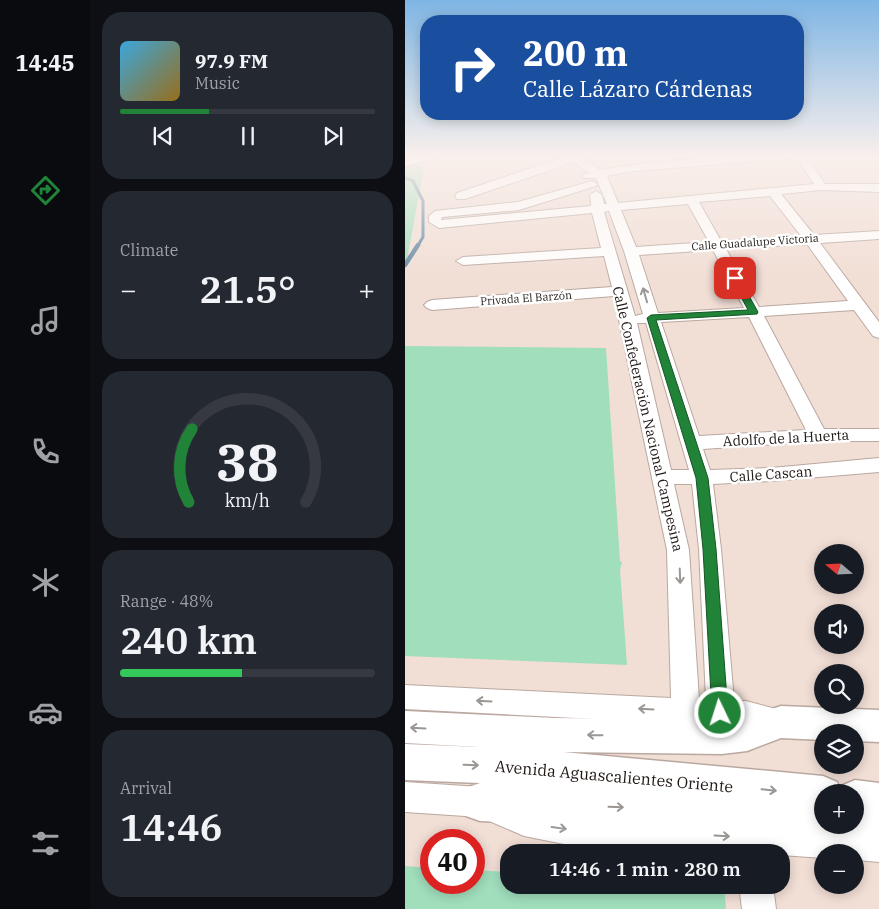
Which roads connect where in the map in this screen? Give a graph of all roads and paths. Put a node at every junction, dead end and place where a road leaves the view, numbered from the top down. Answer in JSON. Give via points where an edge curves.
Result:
{"nodes":[{"id":1,"x":539,"y":198,"type":"edge"},
{"id":2,"x":601,"y":198,"type":"edge"},
{"id":3,"x":708,"y":198,"type":"edge"},
{"id":4,"x":778,"y":198,"type":"edge"},
{"id":5,"x":692,"y":200,"type":"junction"},
{"id":6,"x":605,"y":207,"type":"junction"},
{"id":7,"x":879,"y":235,"type":"edge"},
{"id":8,"x":809,"y":238,"type":"junction"},
{"id":9,"x":716,"y":245,"type":"junction"},
{"id":10,"x":631,"y":251,"type":"junction"},
{"id":11,"x":609,"y":252,"type":"junction"},
{"id":12,"x":463,"y":261,"type":"dead end"},
{"id":13,"x":619,"y":291,"type":"junction"},
{"id":14,"x":432,"y":305,"type":"dead end"},
{"id":15,"x":857,"y":305,"type":"junction"},
{"id":16,"x":754,"y":312,"type":"junction"},
{"id":17,"x":651,"y":318,"type":"junction"},
{"id":18,"x":628,"y":319,"type":"junction"},
{"id":19,"x":879,"y":333,"type":"edge"},
{"id":20,"x":818,"y":435,"type":"junction"},
{"id":21,"x":879,"y":435,"type":"edge"},
{"id":22,"x":692,"y":444,"type":"junction"},
{"id":23,"x":879,"y":465,"type":"edge"},
{"id":24,"x":662,"y":478,"type":"junction"},
{"id":25,"x":702,"y":478,"type":"junction"},
{"id":26,"x":405,"y":697,"type":"edge"},
{"id":27,"x":686,"y":724,"type":"junction"},
{"id":28,"x":721,"y":725,"type":"junction"},
{"id":29,"x":879,"y":726,"type":"edge"},
{"id":30,"x":405,"y":727,"type":"edge"},
{"id":31,"x":550,"y":751,"type":"junction"},
{"id":32,"x":405,"y":762,"type":"edge"},
{"id":33,"x":814,"y":794,"type":"edge"},
{"id":34,"x":405,"y":797,"type":"edge"},
{"id":35,"x":864,"y":800,"type":"edge"},
{"id":36,"x":480,"y":802,"type":"junction"},
{"id":37,"x":879,"y":802,"type":"edge"},
{"id":38,"x":814,"y":816,"type":"edge"},
{"id":39,"x":879,"y":817,"type":"edge"},
{"id":40,"x":864,"y":818,"type":"edge"},
{"id":41,"x":740,"y":844,"type":"edge"},
{"id":42,"x":790,"y":845,"type":"edge"},
{"id":43,"x":879,"y":846,"type":"edge"},
{"id":44,"x":757,"y":894,"type":"edge"},
{"id":45,"x":759,"y":909,"type":"edge"}],
"edges":[{"from":1,"to":6,"type":"street","via":[[519,206],[439,214],[435,216],[436,223]]},
{"from":2,"to":6,"type":"street","name":"Calle Confederación Nacional Campesina"},
{"from":3,"to":5,"type":"street"},
{"from":4,"to":8,"type":"street"},
{"from":5,"to":6,"type":"street"},
{"from":5,"to":9,"type":"street"},
{"from":6,"to":10,"type":"street","name":"Calle Confederación Nacional Campesina"},
{"from":6,"to":11,"type":"street","name":"Calle Confederación Nacional Campesina"},
{"from":7,"to":8,"type":"street","name":"Calle Guadalupe Victoria"},
{"from":8,"to":9,"type":"street","name":"Calle Guadalupe Victoria"},
{"from":8,"to":15,"type":"street"},
{"from":9,"to":10,"type":"street","name":"Calle Guadalupe Victoria"},
{"from":9,"to":16,"type":"street"},
{"from":17,"to":10,"type":"street","name":"Calle Confederación Nacional Campesina","one_way":true},
{"from":11,"to":12,"type":"street"},
{"from":11,"to":13,"type":"street","name":"Calle Confederación Nacional Campesina"},
{"from":13,"to":14,"type":"street","name":"Privada El Barzón"},
{"from":13,"to":18,"type":"street","name":"Calle Confederación Nacional Campesina"},
{"from":15,"to":16,"type":"street"},
{"from":15,"to":19,"type":"street"},
{"from":16,"to":17,"type":"street"},
{"from":16,"to":20,"type":"street"},
{"from":17,"to":18,"type":"street"},
{"from":17,"to":22,"type":"street","name":"Calle Confederación Nacional Campesina"},
{"from":18,"to":24,"type":"street","name":"Calle Confederación Nacional Campesina"},
{"from":20,"to":21,"type":"street","name":"Adolfo de la Huerta"},
{"from":20,"to":22,"type":"street","name":"Adolfo de la Huerta"},
{"from":22,"to":25,"type":"street","name":"Calle Confederación Nacional Campesina"},
{"from":23,"to":25,"type":"street","name":"Calle Cascan","via":[[766,476]]},
{"from":24,"to":25,"type":"street","name":"Calle Cascan"},
{"from":24,"to":27,"type":"street","name":"Calle Confederación Nacional Campesina","one_way":true,"via":[[679,550]]},
{"from":25,"to":28,"type":"street","name":"Calle Confederación Nacional Campesina","via":[[710,549]]},
{"from":27,"to":26,"type":"street","name":"Avenida Aguascalientes Oriente","one_way":true},
{"from":27,"to":28,"type":"main road","name":"Avenida Aguascalientes Oriente"},
{"from":27,"to":31,"type":"main road","name":"Avenida Aguascalientes Oriente","one_way":true},
{"from":28,"to":29,"type":"main road","name":"Avenida Aguascalientes Oriente","via":[[747,734],[781,722]]},
{"from":31,"to":30,"type":"main road","name":"Avenida Aguascalientes Oriente","one_way":true},
{"from":32,"to":31,"type":"main road","name":"Avenida Aguascalientes Oriente","one_way":true},
{"from":31,"to":33,"type":"main road","name":"Avenida Aguascalientes Oriente","one_way":true},
{"from":34,"to":36,"type":"street"},
{"from":35,"to":37,"type":"main road"},
{"from":36,"to":38,"type":"main road","one_way":true},
{"from":36,"to":41,"type":"street","one_way":true,"via":[[524,820],[569,829]]},
{"from":39,"to":40,"type":"main road"},
{"from":42,"to":43,"type":"street"},
{"from":44,"to":45,"type":"street"}]}
